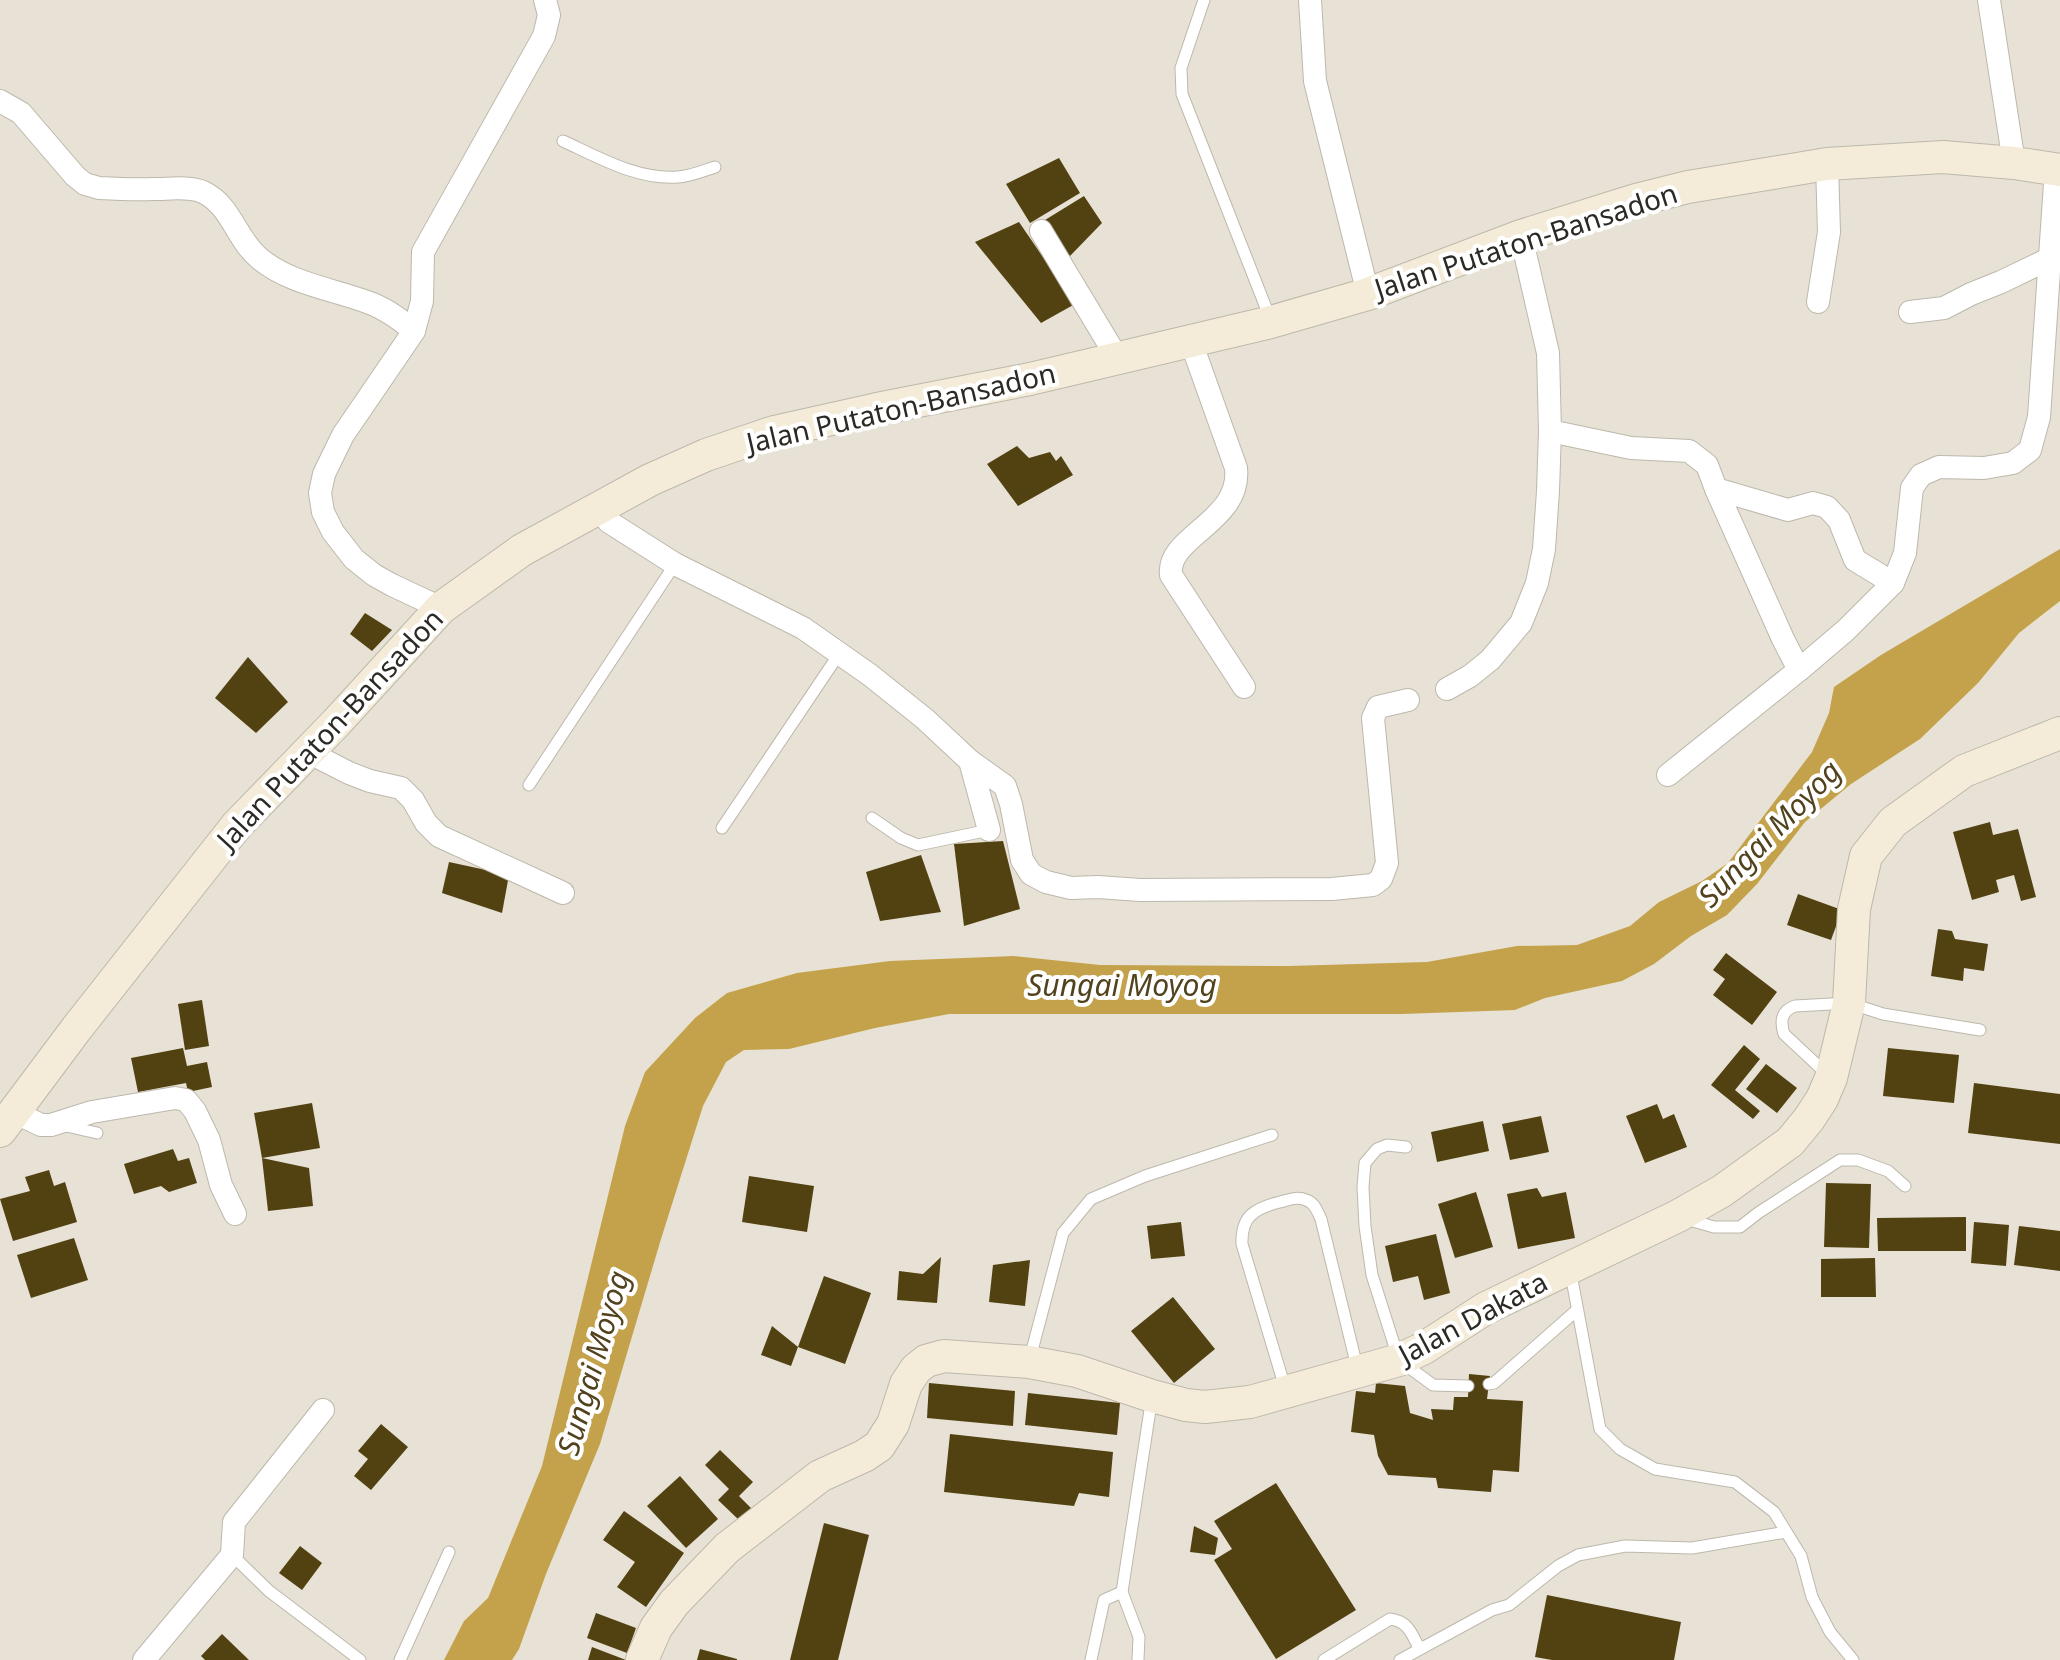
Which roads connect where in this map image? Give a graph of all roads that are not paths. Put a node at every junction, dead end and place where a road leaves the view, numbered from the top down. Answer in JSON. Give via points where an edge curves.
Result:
{"nodes":[{"id":1,"x":545,"y":0,"type":"edge"},
{"id":2,"x":1204,"y":0,"type":"edge"},
{"id":3,"x":1310,"y":0,"type":"edge"},
{"id":4,"x":1989,"y":0,"type":"edge"},
{"id":5,"x":0,"y":101,"type":"edge"},
{"id":6,"x":563,"y":141,"type":"dead end"},
{"id":7,"x":2014,"y":163,"type":"junction"},
{"id":8,"x":1827,"y":164,"type":"junction"},
{"id":9,"x":715,"y":167,"type":"dead end"},
{"id":10,"x":2058,"y":169,"type":"edge"},
{"id":11,"x":1041,"y":231,"type":"dead end"},
{"id":12,"x":1521,"y":236,"type":"junction"},
{"id":13,"x":2051,"y":258,"type":"junction"},
{"id":14,"x":1368,"y":294,"type":"junction"},
{"id":15,"x":1818,"y":302,"type":"dead end"},
{"id":16,"x":1910,"y":312,"type":"dead end"},
{"id":17,"x":1271,"y":322,"type":"junction"},
{"id":18,"x":414,"y":331,"type":"junction"},
{"id":19,"x":1191,"y":342,"type":"junction"},
{"id":20,"x":1118,"y":359,"type":"junction"},
{"id":21,"x":1550,"y":431,"type":"junction"},
{"id":22,"x":1716,"y":489,"type":"junction"},
{"id":23,"x":599,"y":509,"type":"junction"},
{"id":24,"x":675,"y":564,"type":"junction"},
{"id":25,"x":1893,"y":583,"type":"junction"},
{"id":26,"x":441,"y":608,"type":"junction"},
{"id":27,"x":839,"y":654,"type":"junction"},
{"id":28,"x":1799,"y":670,"type":"junction"},
{"id":29,"x":1244,"y":687,"type":"dead end"},
{"id":30,"x":1447,"y":689,"type":"dead end"},
{"id":31,"x":1408,"y":700,"type":"dead end"},
{"id":32,"x":2060,"y":733,"type":"edge"},
{"id":33,"x":308,"y":752,"type":"junction"},
{"id":34,"x":970,"y":761,"type":"junction"},
{"id":35,"x":1668,"y":775,"type":"dead end"},
{"id":36,"x":529,"y":785,"type":"dead end"},
{"id":37,"x":872,"y":818,"type":"dead end"},
{"id":38,"x":722,"y":828,"type":"dead end"},
{"id":39,"x":989,"y":830,"type":"joint"},
{"id":40,"x":563,"y":893,"type":"dead end"},
{"id":41,"x":1849,"y":1003,"type":"junction"},
{"id":42,"x":1980,"y":1030,"type":"dead end"},
{"id":43,"x":1831,"y":1078,"type":"junction"},
{"id":44,"x":7,"y":1122,"type":"edge"},
{"id":45,"x":58,"y":1124,"type":"junction"},
{"id":46,"x":97,"y":1133,"type":"dead end"},
{"id":47,"x":1272,"y":1135,"type":"dead end"},
{"id":48,"x":1406,"y":1147,"type":"dead end"},
{"id":49,"x":1905,"y":1186,"type":"dead end"},
{"id":50,"x":235,"y":1214,"type":"dead end"},
{"id":51,"x":1678,"y":1216,"type":"junction"},
{"id":52,"x":1570,"y":1267,"type":"junction"},
{"id":53,"x":1577,"y":1310,"type":"junction"},
{"id":54,"x":1399,"y":1360,"type":"junction"},
{"id":55,"x":1029,"y":1362,"type":"junction"},
{"id":56,"x":1359,"y":1371,"type":"junction"},
{"id":57,"x":1489,"y":1384,"type":"dead end"},
{"id":58,"x":1468,"y":1386,"type":"dead end"},
{"id":59,"x":1286,"y":1392,"type":"junction"},
{"id":60,"x":1152,"y":1396,"type":"junction"},
{"id":61,"x":323,"y":1410,"type":"dead end"},
{"id":62,"x":1786,"y":1532,"type":"junction"},
{"id":63,"x":449,"y":1552,"type":"dead end"},
{"id":64,"x":232,"y":1555,"type":"junction"},
{"id":65,"x":1122,"y":1592,"type":"junction"},
{"id":66,"x":1419,"y":1648,"type":"junction"},
{"id":67,"x":144,"y":1660,"type":"edge"},
{"id":68,"x":360,"y":1660,"type":"edge"},
{"id":69,"x":400,"y":1660,"type":"edge"},
{"id":70,"x":642,"y":1660,"type":"edge"},
{"id":71,"x":1091,"y":1660,"type":"edge"},
{"id":72,"x":1138,"y":1660,"type":"edge"},
{"id":73,"x":1324,"y":1660,"type":"edge"},
{"id":74,"x":1400,"y":1660,"type":"edge"},
{"id":75,"x":1853,"y":1660,"type":"edge"}],
"edges":[{"from":1,"to":18,"type":"street","via":[[549,15],[544,36],[423,252],[422,301]]},
{"from":2,"to":17,"type":"lane","via":[[1181,68],[1182,94]]},
{"from":3,"to":14,"type":"street","via":[[1315,81]]},
{"from":4,"to":7,"type":"street"},
{"from":5,"to":18,"type":"street","via":[[21,113],[85,184],[205,193],[222,207],[245,245],[274,269],[370,303]]},
{"from":6,"to":9,"type":"lane","via":[[648,176],[677,177]]},
{"from":7,"to":8,"type":"street","name":"Jalan Putaton-Bansadon","via":[[1943,157]]},
{"from":7,"to":10,"type":"street","name":"Jalan Putaton-Bansadon"},
{"from":8,"to":12,"type":"street","name":"Jalan Putaton-Bansadon","via":[[1688,187]]},
{"from":8,"to":15,"type":"street","via":[[1829,232]]},
{"from":10,"to":13,"type":"street"},
{"from":11,"to":20,"type":"street"},
{"from":12,"to":14,"type":"street","name":"Jalan Putaton-Bansadon"},
{"from":12,"to":21,"type":"street","via":[[1548,353]]},
{"from":13,"to":16,"type":"street","via":[[1944,308]]},
{"from":13,"to":25,"type":"street","via":[[2039,417],[2030,450],[2013,463],[1939,467],[1921,475],[1912,488],[1905,553]]},
{"from":14,"to":17,"type":"street","name":"Jalan Putaton-Bansadon"},
{"from":17,"to":19,"type":"street","name":"Jalan Putaton-Bansadon"},
{"from":18,"to":26,"type":"street","via":[[343,435],[320,493],[333,532],[354,559],[374,575]]},
{"from":19,"to":20,"type":"street","name":"Jalan Putaton-Bansadon"},
{"from":19,"to":29,"type":"street","via":[[1237,478],[1220,512],[1174,556],[1171,575]]},
{"from":20,"to":23,"type":"street","name":"Jalan Putaton-Bansadon","via":[[774,432],[692,461]]},
{"from":21,"to":22,"type":"street","via":[[1631,448],[1689,451],[1707,465]]},
{"from":21,"to":30,"type":"street","via":[[1544,549],[1527,610],[1490,660]]},
{"from":22,"to":25,"type":"street","via":[[1788,510],[1813,503],[1827,507],[1839,520],[1855,560]]},
{"from":22,"to":28,"type":"street"},
{"from":23,"to":24,"type":"street","via":[[609,522]]},
{"from":23,"to":26,"type":"street","name":"Jalan Putaton-Bansadon","via":[[522,550]]},
{"from":24,"to":27,"type":"street","via":[[803,628]]},
{"from":24,"to":36,"type":"lane"},
{"from":25,"to":28,"type":"street"},
{"from":26,"to":33,"type":"street","name":"Jalan Putaton-Bansadon"},
{"from":27,"to":34,"type":"street","via":[[925,719]]},
{"from":27,"to":38,"type":"lane"},
{"from":28,"to":35,"type":"street"},
{"from":31,"to":34,"type":"street","via":[[1378,707],[1373,718],[1387,863],[1373,885],[1140,890],[1046,882],[1031,874],[1022,860],[1005,786]]},
{"from":32,"to":41,"type":"street","name":"Jalan Dakata","via":[[1964,771],[1893,822],[1866,856],[1854,909]]},
{"from":33,"to":40,"type":"street","via":[[349,773],[401,788],[439,836]]},
{"from":33,"to":44,"type":"street","name":"Jalan Putaton-Bansadon","via":[[237,825]]},
{"from":34,"to":39,"type":"street"},
{"from":37,"to":39,"type":"lane","via":[[918,845]]},
{"from":41,"to":42,"type":"lane"},
{"from":41,"to":43,"type":"street","name":"Jalan Dakata"},
{"from":41,"to":43,"type":"lane","via":[[1795,1006],[1782,1017],[1784,1034]]},
{"from":43,"to":51,"type":"street","name":"Jalan Dakata","via":[[1790,1142]]},
{"from":44,"to":45,"type":"street"},
{"from":45,"to":46,"type":"lane"},
{"from":45,"to":50,"type":"street","via":[[92,1112],[186,1100],[209,1140]]},
{"from":47,"to":55,"type":"lane","via":[[1145,1176],[1083,1206],[1063,1233]]},
{"from":48,"to":54,"type":"lane","via":[[1377,1149],[1365,1163],[1363,1187],[1372,1275]]},
{"from":49,"to":51,"type":"lane","via":[[1888,1171],[1858,1160],[1840,1160],[1740,1227],[1714,1227]]},
{"from":51,"to":52,"type":"street","name":"Jalan Dakata"},
{"from":52,"to":53,"type":"lane"},
{"from":52,"to":54,"type":"street","name":"Jalan Dakata","via":[[1486,1308]]},
{"from":53,"to":57,"type":"lane"},
{"from":53,"to":62,"type":"lane","via":[[1600,1429],[1620,1449],[1655,1469],[1735,1482],[1774,1512]]},
{"from":54,"to":56,"type":"street","name":"Jalan Dakata"},
{"from":54,"to":58,"type":"lane","via":[[1433,1385]]},
{"from":55,"to":60,"type":"street","name":"Jalan Dakata","via":[[1077,1371]]},
{"from":55,"to":70,"type":"street","name":"Jalan Dakata","via":[[944,1356],[926,1361],[906,1384],[893,1424],[879,1446],[820,1476],[727,1548],[674,1603]]},
{"from":56,"to":59,"type":"street","name":"Jalan Dakata"},
{"from":56,"to":59,"type":"lane","via":[[1315,1206],[1298,1197],[1269,1205],[1245,1222],[1242,1244]]},
{"from":59,"to":60,"type":"street","name":"Jalan Dakata","via":[[1205,1407]]},
{"from":60,"to":65,"type":"lane"},
{"from":61,"to":64,"type":"street","via":[[234,1522]]},
{"from":62,"to":66,"type":"lane","via":[[1692,1548],[1625,1546],[1578,1555],[1509,1605]]},
{"from":62,"to":75,"type":"lane","via":[[1801,1556],[1812,1597],[1830,1632]]},
{"from":63,"to":69,"type":"lane"},
{"from":64,"to":67,"type":"street"},
{"from":64,"to":68,"type":"lane","via":[[269,1591]]},
{"from":65,"to":71,"type":"lane","via":[[1104,1600]]},
{"from":65,"to":72,"type":"lane","via":[[1139,1637]]},
{"from":66,"to":73,"type":"lane","via":[[1406,1624],[1390,1619]]},
{"from":66,"to":74,"type":"lane"}]}
